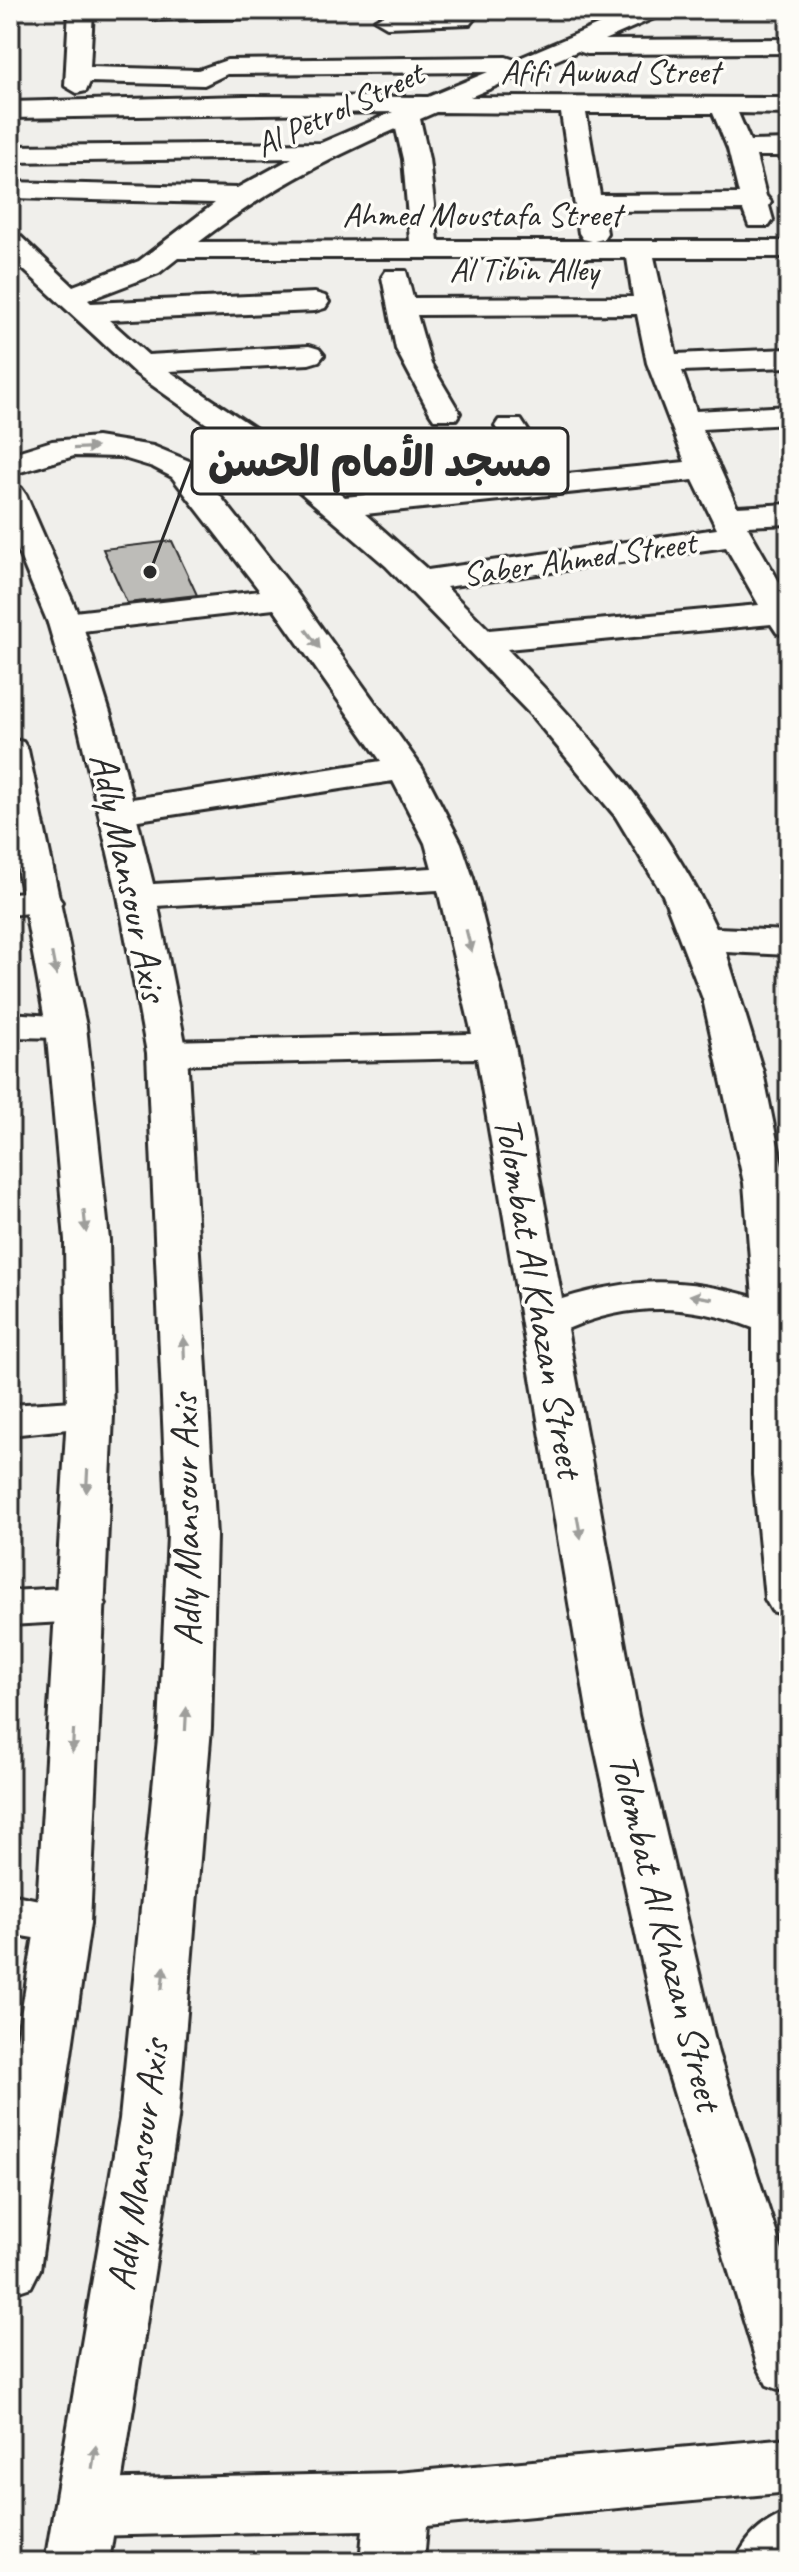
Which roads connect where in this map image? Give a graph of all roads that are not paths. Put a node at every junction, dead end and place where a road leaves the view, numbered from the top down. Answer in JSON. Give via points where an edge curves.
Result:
{"nodes":[{"id":1,"x":81,"y":10,"type":"edge"},
{"id":2,"x":247,"y":10,"type":"edge"},
{"id":3,"x":653,"y":10,"type":"edge"},
{"id":4,"x":157,"y":13,"type":"dead end"},
{"id":5,"x":387,"y":23,"type":"edge"},
{"id":6,"x":457,"y":28,"type":"dead end"},
{"id":7,"x":789,"y":46,"type":"edge"},
{"id":8,"x":569,"y":47,"type":"junction"},
{"id":9,"x":527,"y":64,"type":"junction"},
{"id":10,"x":388,"y":65,"type":"junction"},
{"id":11,"x":260,"y":66,"type":"junction"},
{"id":12,"x":432,"y":104,"type":"junction"},
{"id":13,"x":572,"y":105,"type":"junction"},
{"id":14,"x":722,"y":106,"type":"junction"},
{"id":15,"x":789,"y":106,"type":"edge"},
{"id":16,"x":10,"y":110,"type":"edge"},
{"id":17,"x":406,"y":115,"type":"junction"},
{"id":18,"x":789,"y":148,"type":"edge"},
{"id":19,"x":741,"y":149,"type":"junction"},
{"id":20,"x":326,"y":150,"type":"junction"},
{"id":21,"x":10,"y":154,"type":"edge"},
{"id":22,"x":10,"y":190,"type":"edge"},
{"id":23,"x":242,"y":196,"type":"junction"},
{"id":24,"x":590,"y":203,"type":"junction"},
{"id":25,"x":10,"y":242,"type":"edge"},
{"id":26,"x":595,"y":249,"type":"junction"},
{"id":27,"x":639,"y":249,"type":"junction"},
{"id":28,"x":789,"y":249,"type":"edge"},
{"id":29,"x":176,"y":250,"type":"junction"},
{"id":30,"x":412,"y":251,"type":"junction"},
{"id":31,"x":315,"y":302,"type":"dead end"},
{"id":32,"x":79,"y":304,"type":"junction"},
{"id":33,"x":647,"y":305,"type":"junction"},
{"id":34,"x":402,"y":307,"type":"junction"},
{"id":35,"x":309,"y":355,"type":"dead end"},
{"id":36,"x":789,"y":358,"type":"edge"},
{"id":37,"x":662,"y":363,"type":"junction"},
{"id":38,"x":142,"y":364,"type":"junction"},
{"id":39,"x":445,"y":413,"type":"dead end"},
{"id":40,"x":789,"y":415,"type":"edge"},
{"id":41,"x":682,"y":421,"type":"junction"},
{"id":42,"x":510,"y":426,"type":"dead end"},
{"id":43,"x":10,"y":466,"type":"edge"},
{"id":44,"x":702,"y":470,"type":"junction"},
{"id":45,"x":548,"y":486,"type":"junction"},
{"id":46,"x":10,"y":495,"type":"edge"},
{"id":47,"x":339,"y":507,"type":"junction"},
{"id":48,"x":789,"y":514,"type":"edge"},
{"id":49,"x":730,"y":526,"type":"junction"},
{"id":50,"x":423,"y":581,"type":"junction"},
{"id":51,"x":283,"y":598,"type":"junction"},
{"id":52,"x":786,"y":617,"type":"edge"},
{"id":53,"x":65,"y":623,"type":"junction"},
{"id":54,"x":482,"y":641,"type":"junction"},
{"id":55,"x":10,"y":751,"type":"edge"},
{"id":56,"x":404,"y":768,"type":"junction"},
{"id":57,"x":119,"y":812,"type":"junction"},
{"id":58,"x":20,"y":830,"type":"edge"},
{"id":59,"x":454,"y":878,"type":"junction"},
{"id":60,"x":137,"y":896,"type":"junction"},
{"id":61,"x":26,"y":903,"type":"edge"},
{"id":62,"x":702,"y":939,"type":"junction"},
{"id":63,"x":789,"y":943,"type":"edge"},
{"id":64,"x":10,"y":1025,"type":"edge"},
{"id":65,"x":66,"y":1026,"type":"junction"},
{"id":66,"x":495,"y":1046,"type":"junction"},
{"id":67,"x":167,"y":1053,"type":"junction"},
{"id":68,"x":773,"y":1139,"type":"edge"},
{"id":69,"x":545,"y":1322,"type":"junction"},
{"id":70,"x":781,"y":1337,"type":"edge"},
{"id":71,"x":90,"y":1415,"type":"junction"},
{"id":72,"x":10,"y":1420,"type":"edge"},
{"id":73,"x":784,"y":1530,"type":"edge"},
{"id":74,"x":789,"y":1599,"type":"edge"},
{"id":75,"x":81,"y":1604,"type":"junction"},
{"id":76,"x":10,"y":1608,"type":"edge"},
{"id":77,"x":10,"y":1914,"type":"edge"},
{"id":78,"x":63,"y":1923,"type":"junction"},
{"id":79,"x":26,"y":2070,"type":"edge"},
{"id":80,"x":10,"y":2269,"type":"edge"},
{"id":81,"x":789,"y":2367,"type":"edge"},
{"id":82,"x":789,"y":2465,"type":"edge"},
{"id":83,"x":397,"y":2501,"type":"junction"},
{"id":84,"x":82,"y":2535,"type":"edge"},
{"id":85,"x":789,"y":2541,"type":"edge"},
{"id":86,"x":392,"y":2562,"type":"edge"},
{"id":87,"x":767,"y":2562,"type":"edge"}],
"edges":[{"from":1,"to":11,"type":"street","via":[[77,80],[186,66],[209,77],[220,68]]},
{"from":2,"to":4,"type":"street"},
{"from":2,"to":11,"type":"street"},
{"from":3,"to":8,"type":"street","name":"Al Petrol Street"},
{"from":5,"to":6,"type":"street"},
{"from":5,"to":10,"type":"street"},
{"from":7,"to":8,"type":"street"},
{"from":8,"to":9,"type":"street","name":"Al Petrol Street"},
{"from":9,"to":10,"type":"street"},
{"from":9,"to":12,"type":"street","name":"Al Petrol Street"},
{"from":10,"to":11,"type":"street"},
{"from":12,"to":13,"type":"street","name":"Afifi Awwad Street"},
{"from":12,"to":16,"type":"street","name":"Afifi Awwad Street"},
{"from":12,"to":17,"type":"street","name":"Al Petrol Street"},
{"from":13,"to":14,"type":"street","name":"Afifi Awwad Street"},
{"from":13,"to":24,"type":"street"},
{"from":14,"to":15,"type":"street","name":"Afifi Awwad Street"},
{"from":14,"to":19,"type":"street"},
{"from":17,"to":20,"type":"street","name":"Al Petrol Street"},
{"from":17,"to":30,"type":"street","via":[[416,159]]},
{"from":18,"to":19,"type":"street"},
{"from":19,"to":24,"type":"street","via":[[762,202]]},
{"from":20,"to":21,"type":"street"},
{"from":20,"to":23,"type":"street","name":"Al Petrol Street"},
{"from":22,"to":23,"type":"street"},
{"from":23,"to":29,"type":"street","name":"Al Petrol Street"},
{"from":24,"to":26,"type":"street"},
{"from":25,"to":32,"type":"street"},
{"from":26,"to":27,"type":"street","name":"Ahmed Moustafa Street"},
{"from":26,"to":30,"type":"street","name":"Ahmed Moustafa Street"},
{"from":27,"to":28,"type":"street","name":"Ahmed Moustafa Street"},
{"from":27,"to":33,"type":"street"},
{"from":29,"to":30,"type":"street","name":"Ahmed Moustafa Street"},
{"from":29,"to":32,"type":"street","name":"Al Petrol Street"},
{"from":30,"to":34,"type":"street","via":[[396,279]]},
{"from":31,"to":32,"type":"street"},
{"from":32,"to":38,"type":"street"},
{"from":33,"to":34,"type":"street","name":"Al Tibin Alley"},
{"from":33,"to":37,"type":"street"},
{"from":34,"to":39,"type":"street","via":[[403,333],[413,360]]},
{"from":35,"to":38,"type":"street"},
{"from":36,"to":37,"type":"street"},
{"from":37,"to":41,"type":"street"},
{"from":38,"to":47,"type":"street"},
{"from":40,"to":41,"type":"street"},
{"from":41,"to":44,"type":"street"},
{"from":42,"to":45,"type":"street"},
{"from":43,"to":51,"type":"street","name":"Tolombat Al Khazan Street","one_way":true,"via":[[78,447],[140,451],[165,459],[183,470]]},
{"from":44,"to":45,"type":"street"},
{"from":44,"to":49,"type":"street"},
{"from":45,"to":47,"type":"street"},
{"from":46,"to":53,"type":"street","name":"Adly Mansour Axis"},
{"from":47,"to":50,"type":"street"},
{"from":48,"to":49,"type":"street","name":"Saber Ahmed Street"},
{"from":49,"to":50,"type":"street","name":"Saber Ahmed Street"},
{"from":49,"to":52,"type":"street"},
{"from":50,"to":54,"type":"street"},
{"from":51,"to":53,"type":"street"},
{"from":51,"to":56,"type":"street","name":"Tolombat Al Khazan Street","one_way":true},
{"from":52,"to":54,"type":"street"},
{"from":53,"to":57,"type":"street","name":"Adly Mansour Axis"},
{"from":54,"to":62,"type":"street","via":[[626,804]]},
{"from":55,"to":58,"type":"street"},
{"from":56,"to":57,"type":"street"},
{"from":56,"to":59,"type":"street","name":"Tolombat Al Khazan Street","via":[[443,843]]},
{"from":57,"to":60,"type":"street","name":"Adly Mansour Axis"},
{"from":58,"to":61,"type":"street"},
{"from":59,"to":60,"type":"street"},
{"from":59,"to":66,"type":"street","name":"Tolombat Al Khazan Street","one_way":true},
{"from":60,"to":67,"type":"street","name":"Adly Mansour Axis"},
{"from":61,"to":65,"type":"street","one_way":true},
{"from":62,"to":63,"type":"street"},
{"from":62,"to":68,"type":"street"},
{"from":64,"to":65,"type":"street"},
{"from":65,"to":71,"type":"street","one_way":true,"via":[[87,1240]]},
{"from":66,"to":67,"type":"street"},
{"from":66,"to":69,"type":"street","name":"Tolombat Al Khazan Street"},
{"from":84,"to":67,"type":"street","name":"Adly Mansour Axis","one_way":true,"via":[[149,2119],[185,1728],[192,1536]]},
{"from":68,"to":70,"type":"street","via":[[766,1188]]},
{"from":70,"to":69,"type":"street","one_way":true,"via":[[739,1304],[656,1292],[603,1299]]},
{"from":69,"to":81,"type":"street","name":"Tolombat Al Khazan Street","one_way":true,"via":[[613,1716],[687,2037]]},
{"from":70,"to":73,"type":"street","via":[[775,1435]]},
{"from":71,"to":72,"type":"street"},
{"from":71,"to":75,"type":"street","one_way":true},
{"from":73,"to":74,"type":"street"},
{"from":75,"to":76,"type":"street"},
{"from":75,"to":78,"type":"street","one_way":true},
{"from":77,"to":78,"type":"street"},
{"from":78,"to":79,"type":"street"},
{"from":79,"to":80,"type":"street"},
{"from":82,"to":83,"type":"street"},
{"from":83,"to":84,"type":"street"},
{"from":83,"to":86,"type":"street"},
{"from":85,"to":87,"type":"street"}]}
